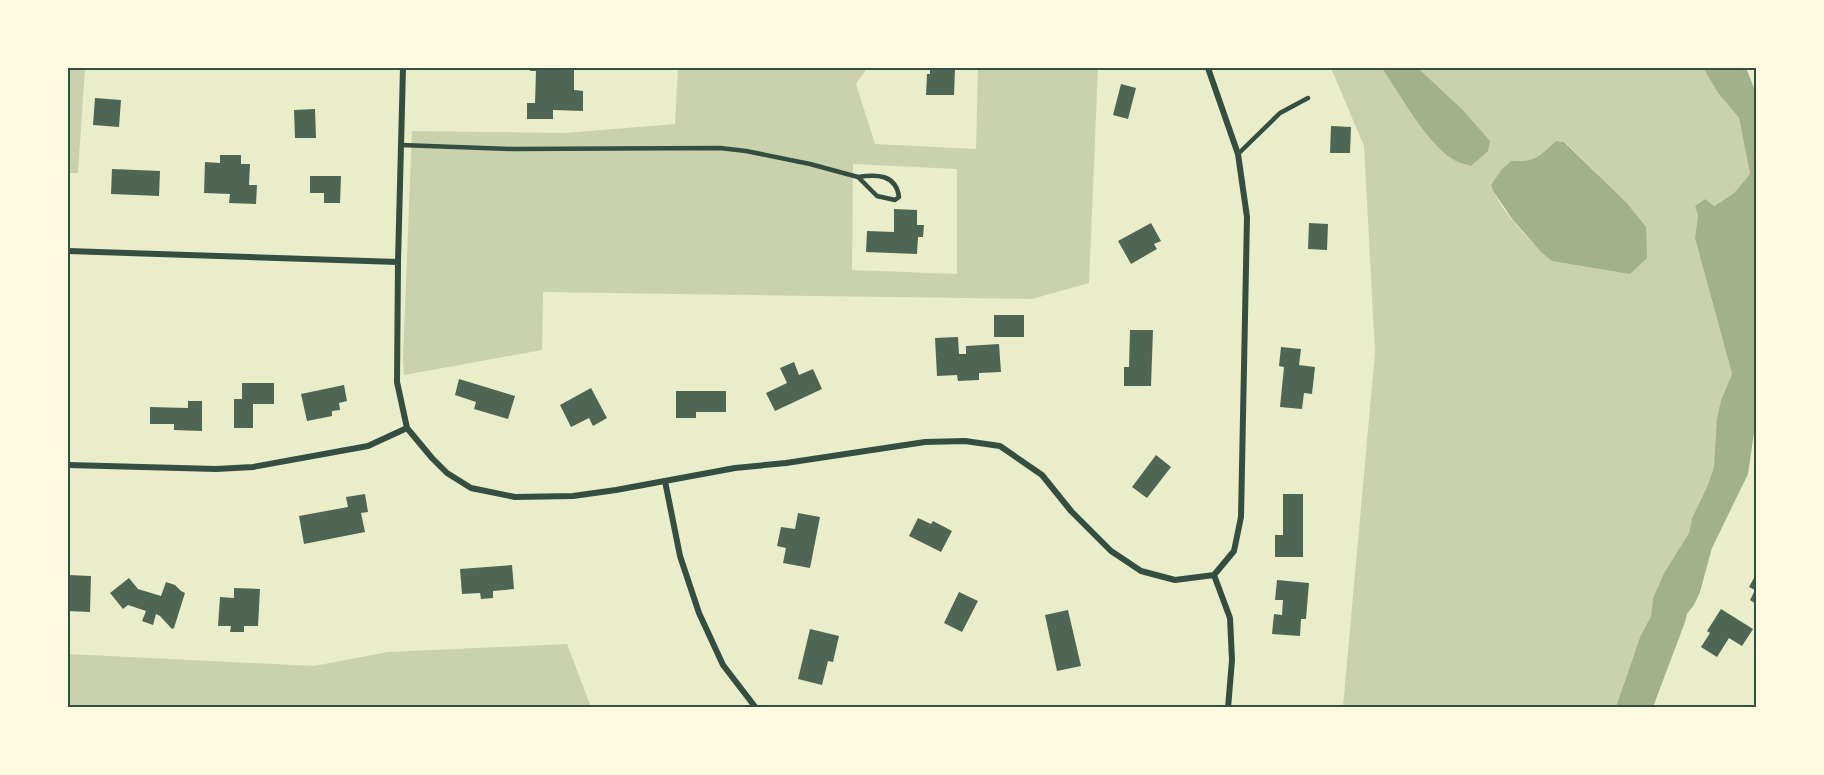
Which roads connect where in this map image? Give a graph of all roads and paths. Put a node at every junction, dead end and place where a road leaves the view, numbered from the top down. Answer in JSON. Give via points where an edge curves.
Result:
{"nodes":[{"id":1,"x":404,"y":68,"type":"edge"},
{"id":2,"x":1208,"y":68,"type":"edge"},
{"id":3,"x":1308,"y":98,"type":"dead end"},
{"id":4,"x":401,"y":146,"type":"junction"},
{"id":5,"x":1238,"y":154,"type":"junction"},
{"id":6,"x":858,"y":177,"type":"junction"},
{"id":7,"x":68,"y":251,"type":"edge"},
{"id":8,"x":398,"y":262,"type":"junction"},
{"id":9,"x":406,"y":428,"type":"junction"},
{"id":10,"x":68,"y":465,"type":"edge"},
{"id":11,"x":665,"y":481,"type":"junction"},
{"id":12,"x":1214,"y":575,"type":"junction"},
{"id":13,"x":756,"y":708,"type":"edge"},
{"id":14,"x":1228,"y":708,"type":"edge"}],
"edges":[{"from":1,"to":4,"type":"street"},
{"from":2,"to":5,"type":"street"},
{"from":3,"to":5,"type":"lane","via":[[1280,113]]},
{"from":4,"to":6,"type":"lane","via":[[720,148]]},
{"from":4,"to":8,"type":"street"},
{"from":5,"to":12,"type":"street","via":[[1247,217],[1241,517],[1234,551]]},
{"from":6,"to":6,"type":"lane","via":[[877,196],[895,200],[899,197],[892,181],[884,176]]},
{"from":7,"to":8,"type":"street"},
{"from":8,"to":9,"type":"street","via":[[397,382]]},
{"from":9,"to":10,"type":"street","via":[[368,446],[253,467]]},
{"from":9,"to":11,"type":"street","via":[[447,473],[471,488],[515,497],[573,496]]},
{"from":11,"to":12,"type":"street","via":[[925,442],[965,441],[1000,446],[1042,476],[1112,551],[1142,571],[1175,580]]},
{"from":11,"to":13,"type":"street","via":[[680,556],[699,613],[723,665]]},
{"from":12,"to":14,"type":"street","via":[[1230,618]]}]}
